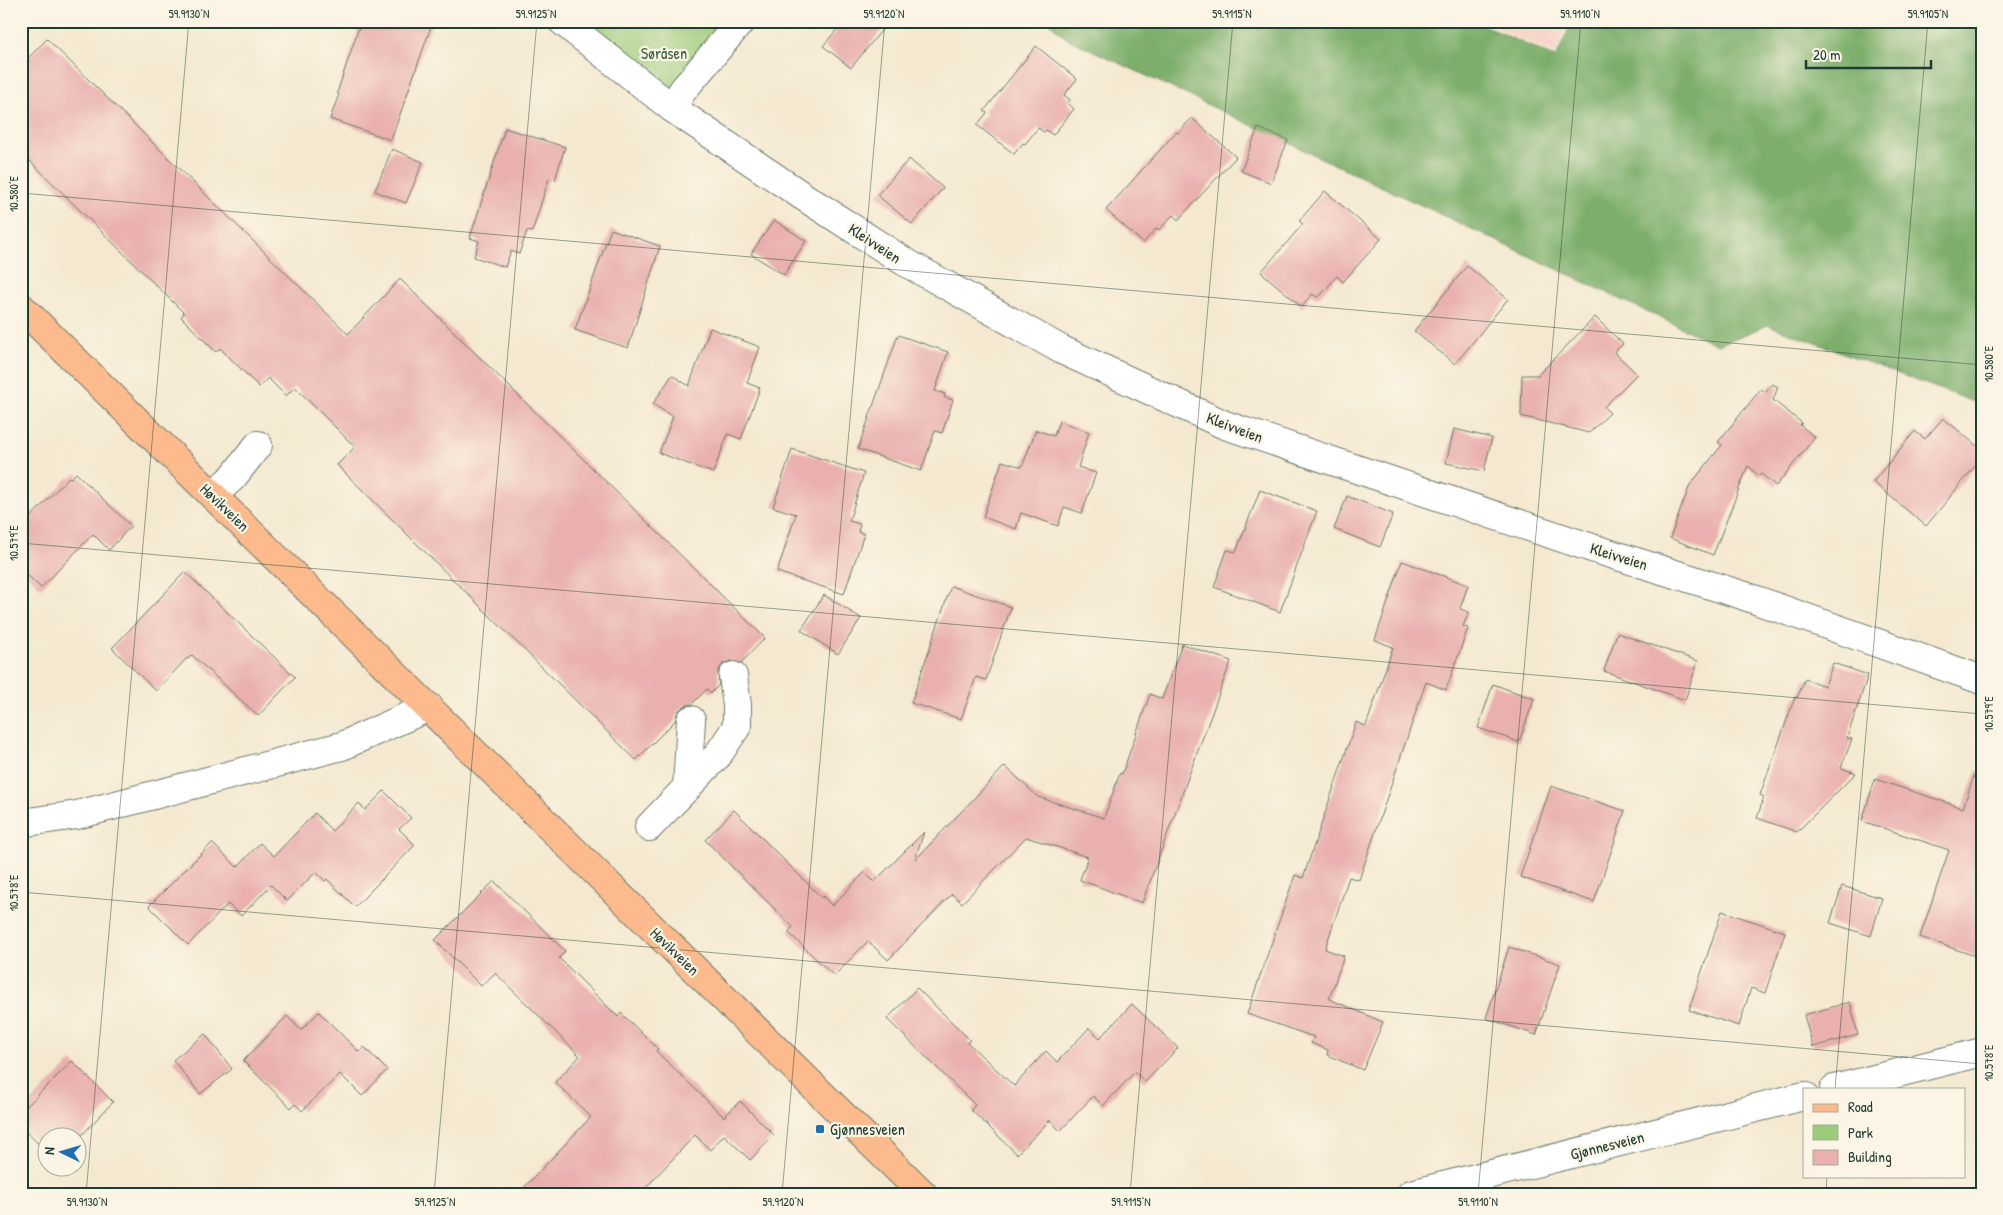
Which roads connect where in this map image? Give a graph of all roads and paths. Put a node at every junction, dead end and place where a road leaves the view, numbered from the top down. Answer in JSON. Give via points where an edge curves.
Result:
{"nodes":[{"id":1,"x":562,"y":21,"type":"edge"},
{"id":2,"x":741,"y":21,"type":"edge"},
{"id":3,"x":672,"y":108,"type":"junction"},
{"id":4,"x":21,"y":307,"type":"edge"},
{"id":5,"x":258,"y":445,"type":"dead end"},
{"id":6,"x":213,"y":495,"type":"junction"},
{"id":7,"x":733,"y":676,"type":"dead end"},
{"id":8,"x":1982,"y":680,"type":"edge"},
{"id":9,"x":429,"y":707,"type":"junction"},
{"id":10,"x":692,"y":720,"type":"dead end"},
{"id":11,"x":687,"y":788,"type":"junction"},
{"id":12,"x":21,"y":823,"type":"edge"},
{"id":13,"x":649,"y":827,"type":"dead end"},
{"id":14,"x":1982,"y":1052,"type":"edge"},
{"id":15,"x":1838,"y":1088,"type":"edge"},
{"id":16,"x":1803,"y":1096,"type":"edge"},
{"id":17,"x":922,"y":1194,"type":"edge"},
{"id":18,"x":1411,"y":1194,"type":"edge"}],
"edges":[{"from":1,"to":3,"type":"street","name":"Kleivveien"},
{"from":2,"to":3,"type":"street","via":[[682,90]]},
{"from":3,"to":8,"type":"street","name":"Kleivveien","via":[[905,262],[1062,350],[1225,425],[1742,595]]},
{"from":4,"to":6,"type":"main road","name":"Høvikveien"},
{"from":5,"to":6,"type":"street","via":[[233,477]]},
{"from":6,"to":9,"type":"main road","name":"Høvikveien"},
{"from":7,"to":11,"type":"street","via":[[737,726],[718,755]]},
{"from":9,"to":12,"type":"street","via":[[342,746],[76,815]]},
{"from":9,"to":17,"type":"main road","name":"Høvikveien"},
{"from":10,"to":11,"type":"street"},
{"from":11,"to":13,"type":"street"},
{"from":14,"to":15,"type":"street"},
{"from":16,"to":18,"type":"street","name":"Gjønnesveien"}]}
